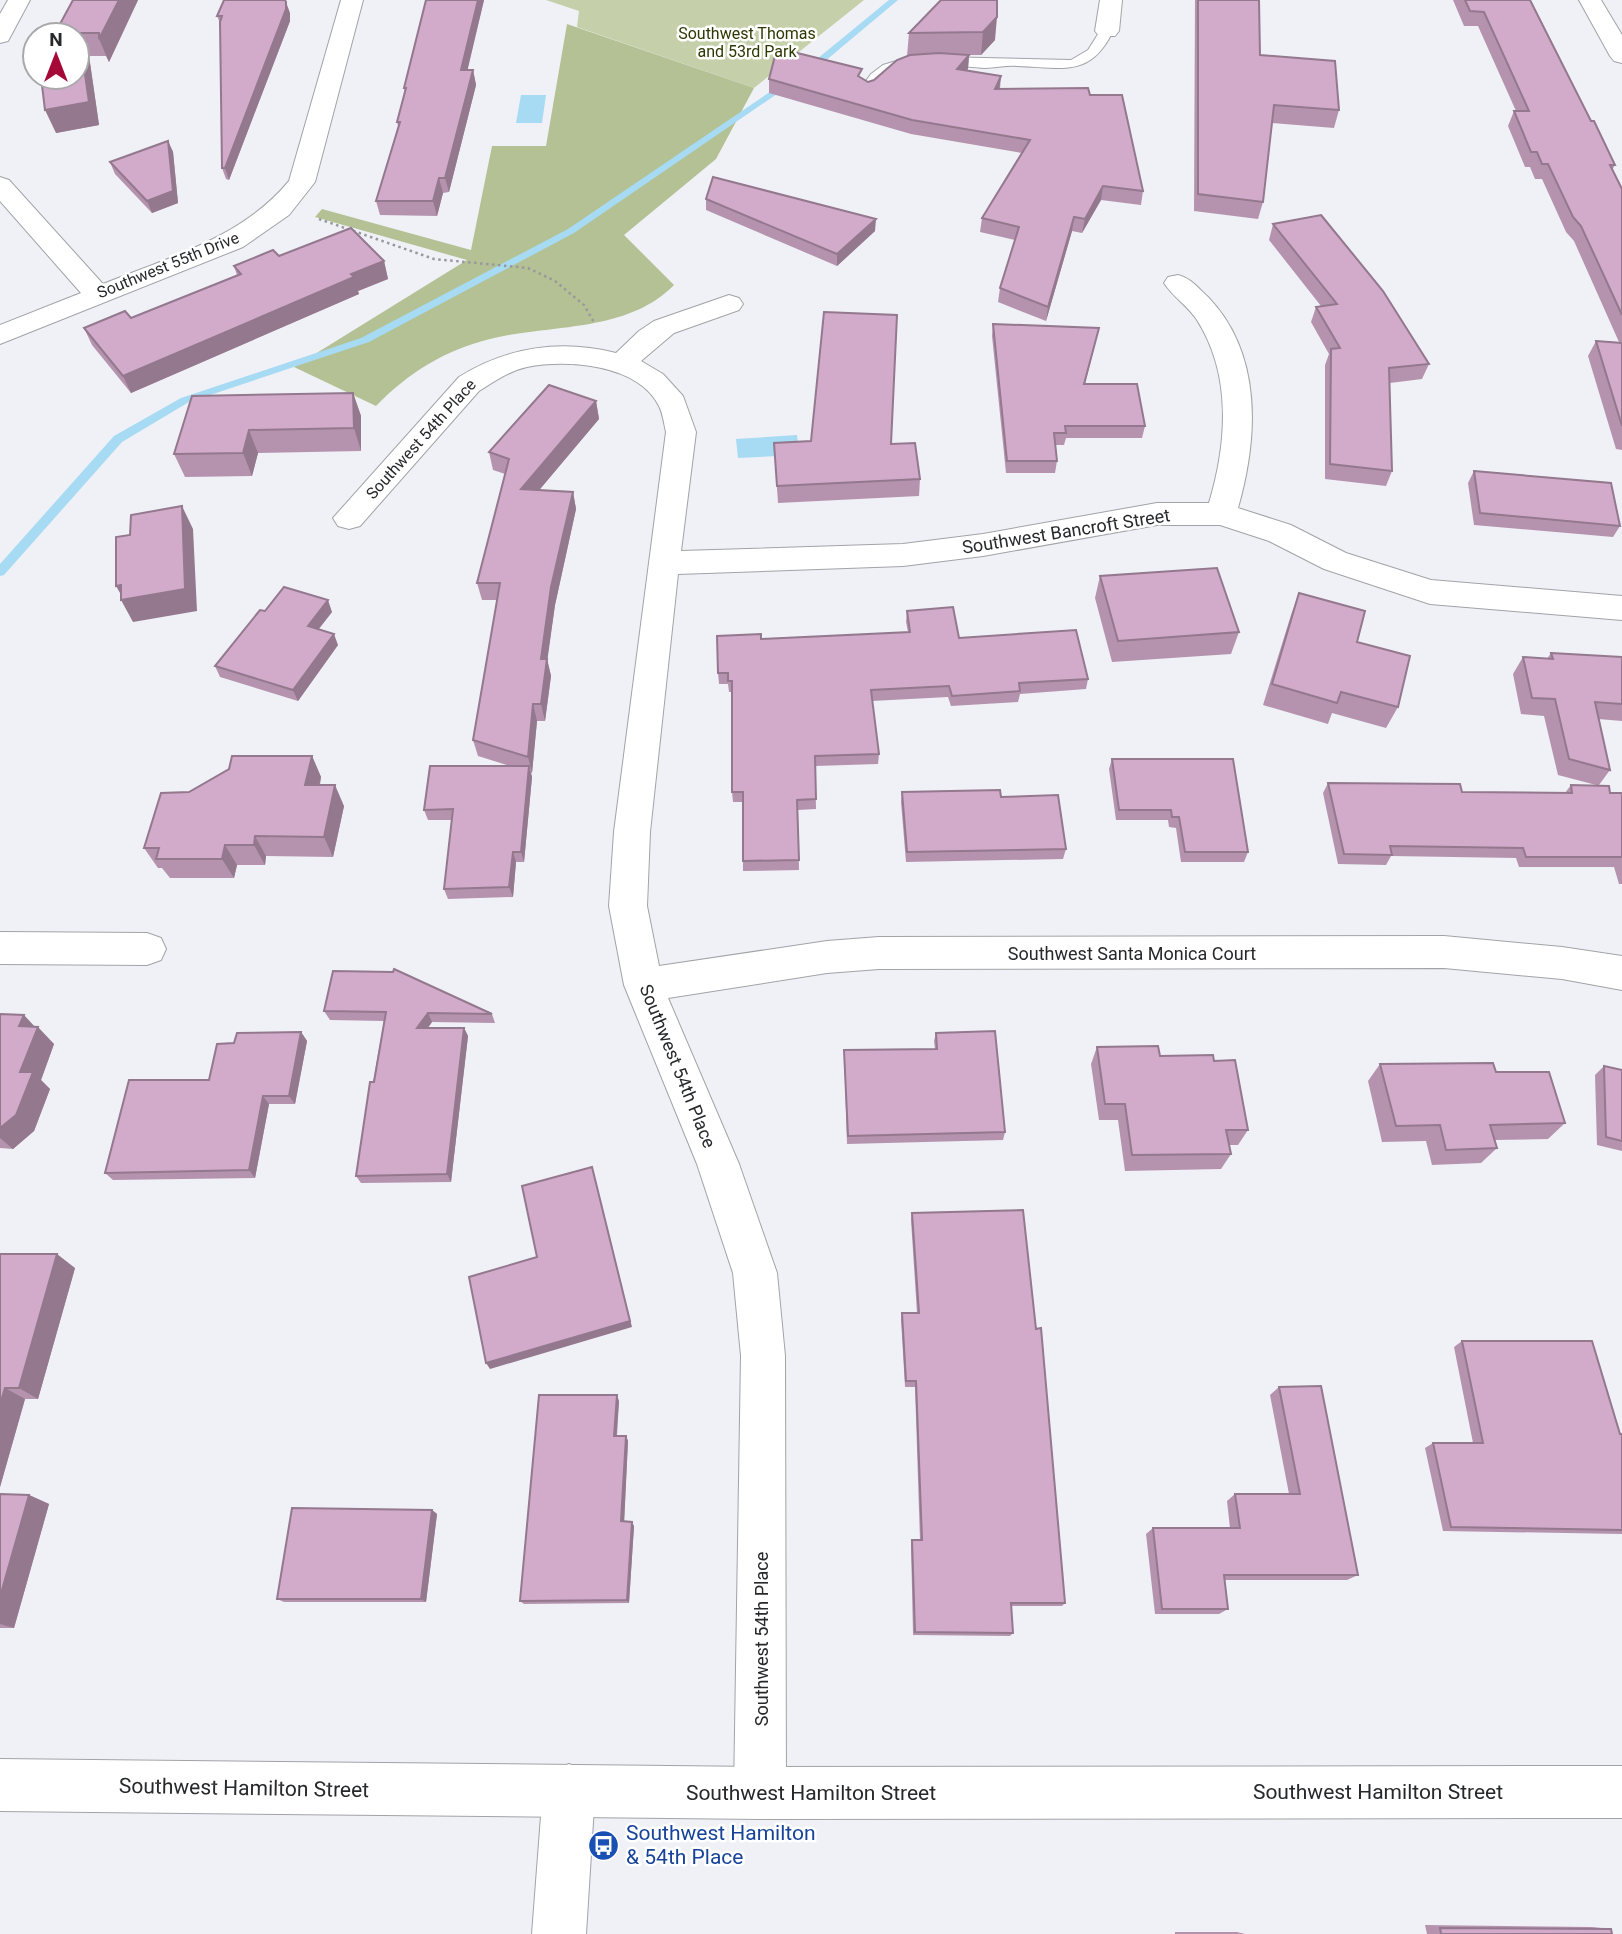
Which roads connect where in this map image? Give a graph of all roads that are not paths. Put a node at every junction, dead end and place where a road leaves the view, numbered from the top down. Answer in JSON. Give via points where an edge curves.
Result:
{"nodes":[{"id":1,"x":19,"y":0,"type":"edge"},
{"id":2,"x":352,"y":0,"type":"edge"},
{"id":3,"x":1111,"y":0,"type":"edge"},
{"id":4,"x":1590,"y":0,"type":"edge"},
{"id":5,"x":1107,"y":31,"type":"joint"},
{"id":6,"x":0,"y":36,"type":"edge"},
{"id":7,"x":1622,"y":56,"type":"edge"},
{"id":8,"x":867,"y":89,"type":"edge"},
{"id":9,"x":0,"y":185,"type":"edge"},
{"id":10,"x":1178,"y":284,"type":"dead end"},
{"id":11,"x":97,"y":294,"type":"junction"},
{"id":12,"x":729,"y":304,"type":"dead end"},
{"id":13,"x":0,"y":335,"type":"edge"},
{"id":14,"x":623,"y":363,"type":"junction"},
{"id":15,"x":1221,"y":514,"type":"junction"},
{"id":16,"x":349,"y":518,"type":"dead end"},
{"id":17,"x":663,"y":564,"type":"junction"},
{"id":18,"x":1622,"y":608,"type":"edge"},
{"id":19,"x":0,"y":948,"type":"edge"},
{"id":20,"x":147,"y":949,"type":"dead end"},
{"id":21,"x":1622,"y":973,"type":"edge"},
{"id":22,"x":643,"y":985,"type":"junction"},
{"id":23,"x":0,"y":1785,"type":"edge"},
{"id":24,"x":569,"y":1790,"type":"junction"},
{"id":25,"x":1622,"y":1792,"type":"edge"},
{"id":26,"x":760,"y":1793,"type":"junction"},
{"id":27,"x":559,"y":1934,"type":"edge"}],
"edges":[{"from":1,"to":6,"type":"street"},
{"from":2,"to":11,"type":"street","name":"Southwest 55th Drive","via":[[302,182],[280,209],[234,241]]},
{"from":3,"to":5,"type":"street"},
{"from":4,"to":7,"type":"street"},
{"from":5,"to":8,"type":"lane","via":[[1096,50],[1078,62],[908,63],[883,72]]},
{"from":9,"to":11,"type":"street"},
{"from":10,"to":15,"type":"street","via":[[1211,321],[1225,348],[1240,403],[1238,449]]},
{"from":11,"to":13,"type":"street","name":"Southwest 55th Drive"},
{"from":12,"to":14,"type":"street","via":[[664,327]]},
{"from":14,"to":16,"type":"street","name":"Southwest 54th Place","via":[[574,354],[513,363],[480,374]]},
{"from":14,"to":17,"type":"street","name":"Southwest 54th Place","via":[[662,388],[680,415]]},
{"from":15,"to":17,"type":"street","name":"Southwest Bancroft Street","via":[[1157,514],[903,555]]},
{"from":15,"to":18,"type":"street","name":"Southwest Bancroft Street","via":[[1280,533],[1346,565],[1430,592]]},
{"from":17,"to":22,"type":"street","name":"Southwest 54th Place","via":[[632,832],[628,906]]},
{"from":19,"to":20,"type":"street"},
{"from":21,"to":22,"type":"street","name":"Southwest Santa Monica Court","via":[[1444,952],[879,953]]},
{"from":22,"to":26,"type":"street","name":"Southwest 54th Place","via":[[718,1164],[755,1273],[763,1356]]},
{"from":23,"to":24,"type":"street","name":"Southwest Hamilton Street"},
{"from":24,"to":26,"type":"street","name":"Southwest Hamilton Street"},
{"from":24,"to":27,"type":"street"},
{"from":25,"to":26,"type":"street","name":"Southwest Hamilton Street"}]}
